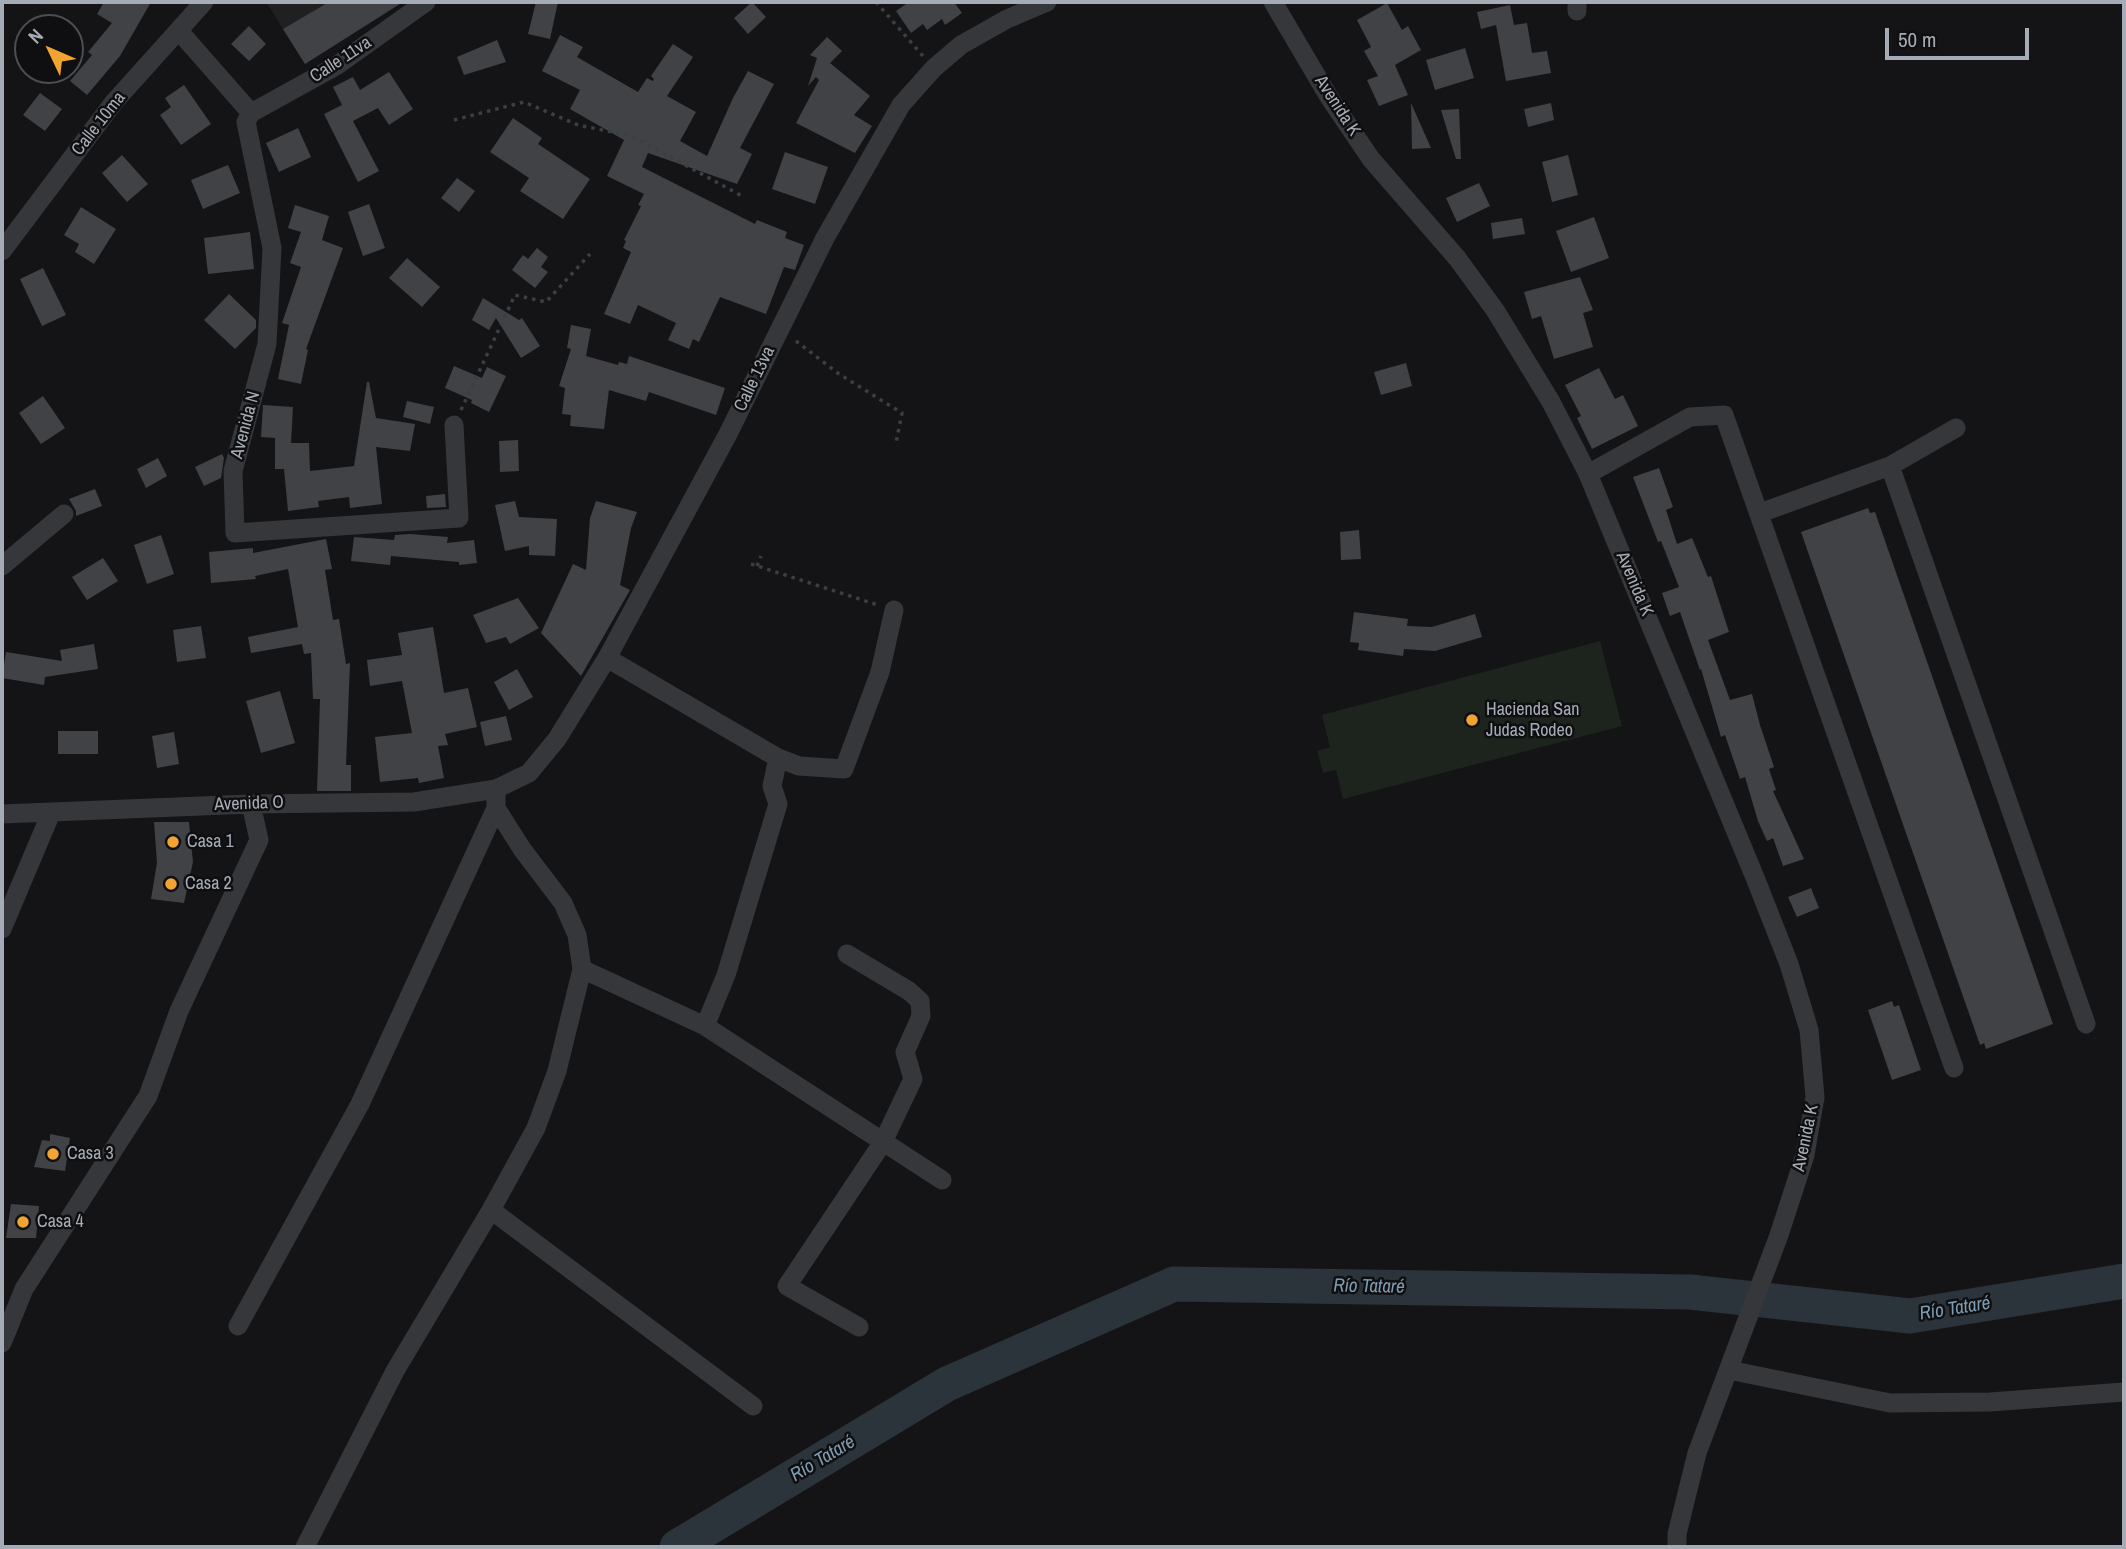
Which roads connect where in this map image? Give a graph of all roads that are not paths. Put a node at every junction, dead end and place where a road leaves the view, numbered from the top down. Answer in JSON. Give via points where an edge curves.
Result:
{"nodes":[{"id":1,"x":204,"y":2,"type":"edge"},
{"id":2,"x":426,"y":2,"type":"edge"},
{"id":3,"x":1047,"y":2,"type":"edge"},
{"id":4,"x":1273,"y":2,"type":"edge"},
{"id":5,"x":179,"y":31,"type":"junction"},
{"id":6,"x":251,"y":113,"type":"junction"},
{"id":7,"x":2,"y":251,"type":"edge"},
{"id":8,"x":454,"y":425,"type":"road end"},
{"id":9,"x":1956,"y":428,"type":"dead end"},
{"id":10,"x":1890,"y":466,"type":"junction"},
{"id":11,"x":1588,"y":474,"type":"junction"},
{"id":12,"x":1760,"y":513,"type":"junction"},
{"id":13,"x":64,"y":514,"type":"dead end"},
{"id":14,"x":2,"y":566,"type":"edge"},
{"id":15,"x":894,"y":610,"type":"road end"},
{"id":16,"x":607,"y":658,"type":"junction"},
{"id":17,"x":778,"y":758,"type":"junction"},
{"id":18,"x":496,"y":798,"type":"junction"},
{"id":19,"x":251,"y":804,"type":"junction"},
{"id":20,"x":51,"y":813,"type":"junction"},
{"id":21,"x":2,"y":814,"type":"edge"},
{"id":22,"x":2,"y":929,"type":"edge"},
{"id":23,"x":848,"y":954,"type":"dead end"},
{"id":24,"x":582,"y":969,"type":"junction"},
{"id":25,"x":2086,"y":1024,"type":"dead end"},
{"id":26,"x":705,"y":1027,"type":"junction"},
{"id":27,"x":1954,"y":1068,"type":"dead end"},
{"id":28,"x":883,"y":1142,"type":"junction"},
{"id":29,"x":942,"y":1180,"type":"dead end"},
{"id":30,"x":491,"y":1210,"type":"junction"},
{"id":31,"x":238,"y":1326,"type":"dead end"},
{"id":32,"x":859,"y":1327,"type":"dead end"},
{"id":33,"x":2,"y":1343,"type":"edge"},
{"id":34,"x":1728,"y":1370,"type":"junction"},
{"id":35,"x":2124,"y":1392,"type":"edge"},
{"id":36,"x":752,"y":1406,"type":"dead end"},
{"id":37,"x":305,"y":1547,"type":"edge"},
{"id":38,"x":1677,"y":1547,"type":"edge"}],
"edges":[{"from":1,"to":5,"type":"street","name":"Calle 10ma"},
{"from":2,"to":6,"type":"street","name":"Calle 11va","via":[[336,66]]},
{"from":3,"to":16,"type":"street","name":"Calle 13va","via":[[961,46],[901,105],[825,239],[683,520]]},
{"from":4,"to":11,"type":"street","name":"Avenida K","via":[[1371,159],[1457,258],[1495,310]]},
{"from":5,"to":6,"type":"street"},
{"from":5,"to":7,"type":"street","name":"Calle 10ma","via":[[114,102]]},
{"from":6,"to":8,"type":"street","name":"Avenida N","via":[[246,122],[272,248],[267,344],[233,471],[235,533],[459,518]]},
{"from":9,"to":10,"type":"street"},
{"from":10,"to":12,"type":"street"},
{"from":10,"to":25,"type":"street"},
{"from":11,"to":12,"type":"street","via":[[1690,417],[1724,415]]},
{"from":11,"to":34,"type":"street","name":"Avenida K","via":[[1756,880],[1789,964],[1808,1030],[1815,1097],[1805,1155]]},
{"from":12,"to":27,"type":"street"},
{"from":13,"to":14,"type":"street"},
{"from":15,"to":17,"type":"street","via":[[880,672],[844,769],[799,766]]},
{"from":16,"to":17,"type":"street"},
{"from":16,"to":18,"type":"street","name":"Calle 13va","via":[[557,739],[529,774]]},
{"from":17,"to":26,"type":"street","via":[[772,786],[778,804],[726,975]]},
{"from":18,"to":19,"type":"street","name":"Avenida O"},
{"from":18,"to":24,"type":"street","via":[[522,849],[564,903],[577,935]]},
{"from":18,"to":31,"type":"street","via":[[360,1104]]},
{"from":19,"to":20,"type":"street","name":"Avenida O"},
{"from":19,"to":33,"type":"street","via":[[259,840],[179,1011],[148,1096],[24,1289]]},
{"from":20,"to":21,"type":"street","name":"Avenida O"},
{"from":20,"to":22,"type":"street"},
{"from":23,"to":28,"type":"street","via":[[920,1001],[921,1016],[905,1052],[914,1079]]},
{"from":24,"to":26,"type":"street"},
{"from":24,"to":30,"type":"street","via":[[557,1071],[536,1128]]},
{"from":26,"to":28,"type":"street"},
{"from":28,"to":29,"type":"street"},
{"from":28,"to":32,"type":"street","via":[[787,1286]]},
{"from":30,"to":36,"type":"street"},
{"from":30,"to":37,"type":"street","via":[[395,1371]]},
{"from":34,"to":35,"type":"street","via":[[1890,1403],[1990,1402]]},
{"from":34,"to":38,"type":"street","name":"Avenida K","via":[[1697,1452]]}]}
